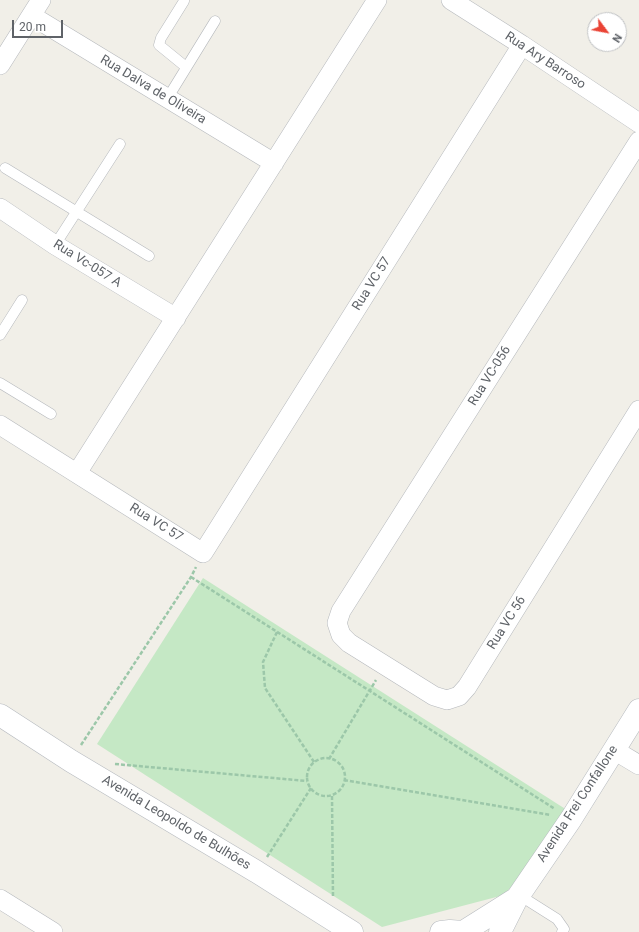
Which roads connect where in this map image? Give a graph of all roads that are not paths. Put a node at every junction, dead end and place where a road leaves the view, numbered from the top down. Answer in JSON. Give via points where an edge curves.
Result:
{"nodes":[{"id":1,"x":377,"y":0,"type":"edge"},
{"id":2,"x":451,"y":0,"type":"edge"},
{"id":3,"x":184,"y":1,"type":"edge"},
{"id":4,"x":472,"y":6,"type":"edge"},
{"id":5,"x":36,"y":8,"type":"edge"},
{"id":6,"x":215,"y":21,"type":"dead end"},
{"id":7,"x":522,"y":45,"type":"junction"},
{"id":8,"x":0,"y":65,"type":"edge"},
{"id":9,"x":186,"y":67,"type":"junction"},
{"id":10,"x":167,"y":99,"type":"junction"},
{"id":11,"x":639,"y":123,"type":"edge"},
{"id":12,"x":639,"y":141,"type":"edge"},
{"id":13,"x":120,"y":144,"type":"dead end"},
{"id":14,"x":274,"y":164,"type":"junction"},
{"id":15,"x":5,"y":168,"type":"dead end"},
{"id":16,"x":0,"y":208,"type":"edge"},
{"id":17,"x":78,"y":212,"type":"junction"},
{"id":18,"x":55,"y":245,"type":"junction"},
{"id":19,"x":149,"y":256,"type":"dead end"},
{"id":20,"x":22,"y":300,"type":"dead end"},
{"id":21,"x":176,"y":318,"type":"junction"},
{"id":22,"x":0,"y":335,"type":"edge"},
{"id":23,"x":0,"y":383,"type":"edge"},
{"id":24,"x":639,"y":410,"type":"edge"},
{"id":25,"x":51,"y":414,"type":"dead end"},
{"id":26,"x":0,"y":425,"type":"edge"},
{"id":27,"x":77,"y":473,"type":"junction"},
{"id":28,"x":341,"y":611,"type":"joint"},
{"id":29,"x":639,"y":710,"type":"edge"},
{"id":30,"x":0,"y":715,"type":"edge"},
{"id":31,"x":614,"y":750,"type":"junction"},
{"id":32,"x":639,"y":765,"type":"edge"},
{"id":33,"x":518,"y":897,"type":"junction"},
{"id":34,"x":0,"y":899,"type":"edge"},
{"id":35,"x":343,"y":926,"type":"edge"},
{"id":36,"x":53,"y":932,"type":"edge"},
{"id":37,"x":441,"y":932,"type":"edge"},
{"id":38,"x":463,"y":932,"type":"edge"},
{"id":39,"x":500,"y":932,"type":"edge"},
{"id":40,"x":562,"y":932,"type":"edge"}],
"edges":[{"from":1,"to":14,"type":"street"},
{"from":2,"to":4,"type":"street","name":"Rua Ary Barroso"},
{"from":3,"to":9,"type":"lane","via":[[159,45]]},
{"from":4,"to":7,"type":"street","name":"Rua Ary Barroso"},
{"from":5,"to":8,"type":"street"},
{"from":5,"to":10,"type":"street","name":"Rua Dalva de Oliveira"},
{"from":6,"to":9,"type":"lane"},
{"from":7,"to":11,"type":"street","name":"Rua Ary Barroso"},
{"from":7,"to":27,"type":"street","name":"Rua VC 57","via":[[203,553]]},
{"from":9,"to":10,"type":"lane"},
{"from":10,"to":14,"type":"street","name":"Rua Dalva de Oliveira"},
{"from":12,"to":28,"type":"street","name":"Rua VC-056"},
{"from":13,"to":17,"type":"lane"},
{"from":14,"to":21,"type":"street"},
{"from":15,"to":17,"type":"lane"},
{"from":16,"to":18,"type":"street","name":"Rua Vc-057 A"},
{"from":17,"to":18,"type":"lane"},
{"from":17,"to":19,"type":"lane"},
{"from":18,"to":21,"type":"street","name":"Rua Vc-057 A"},
{"from":20,"to":22,"type":"lane"},
{"from":21,"to":27,"type":"street"},
{"from":23,"to":25,"type":"lane"},
{"from":24,"to":28,"type":"street","name":"Rua VC 56","via":[[459,696],[447,700],[434,696],[349,643],[341,635],[337,623]]},
{"from":26,"to":27,"type":"street","name":"Rua VC 57"},
{"from":29,"to":31,"type":"street","name":"Avenida Frei Confallone"},
{"from":30,"to":35,"type":"street","name":"Avenida Leopoldo de Bulhões"},
{"from":31,"to":32,"type":"street"},
{"from":31,"to":33,"type":"street","name":"Avenida Frei Confallone"},
{"from":33,"to":38,"type":"street","name":"Avenida Frei Confallone"},
{"from":33,"to":39,"type":"street","name":"Avenida Frei Confallone"},
{"from":33,"to":40,"type":"lane","via":[[557,919],[564,929]]},
{"from":34,"to":36,"type":"street"},
{"from":37,"to":38,"type":"street"}]}
